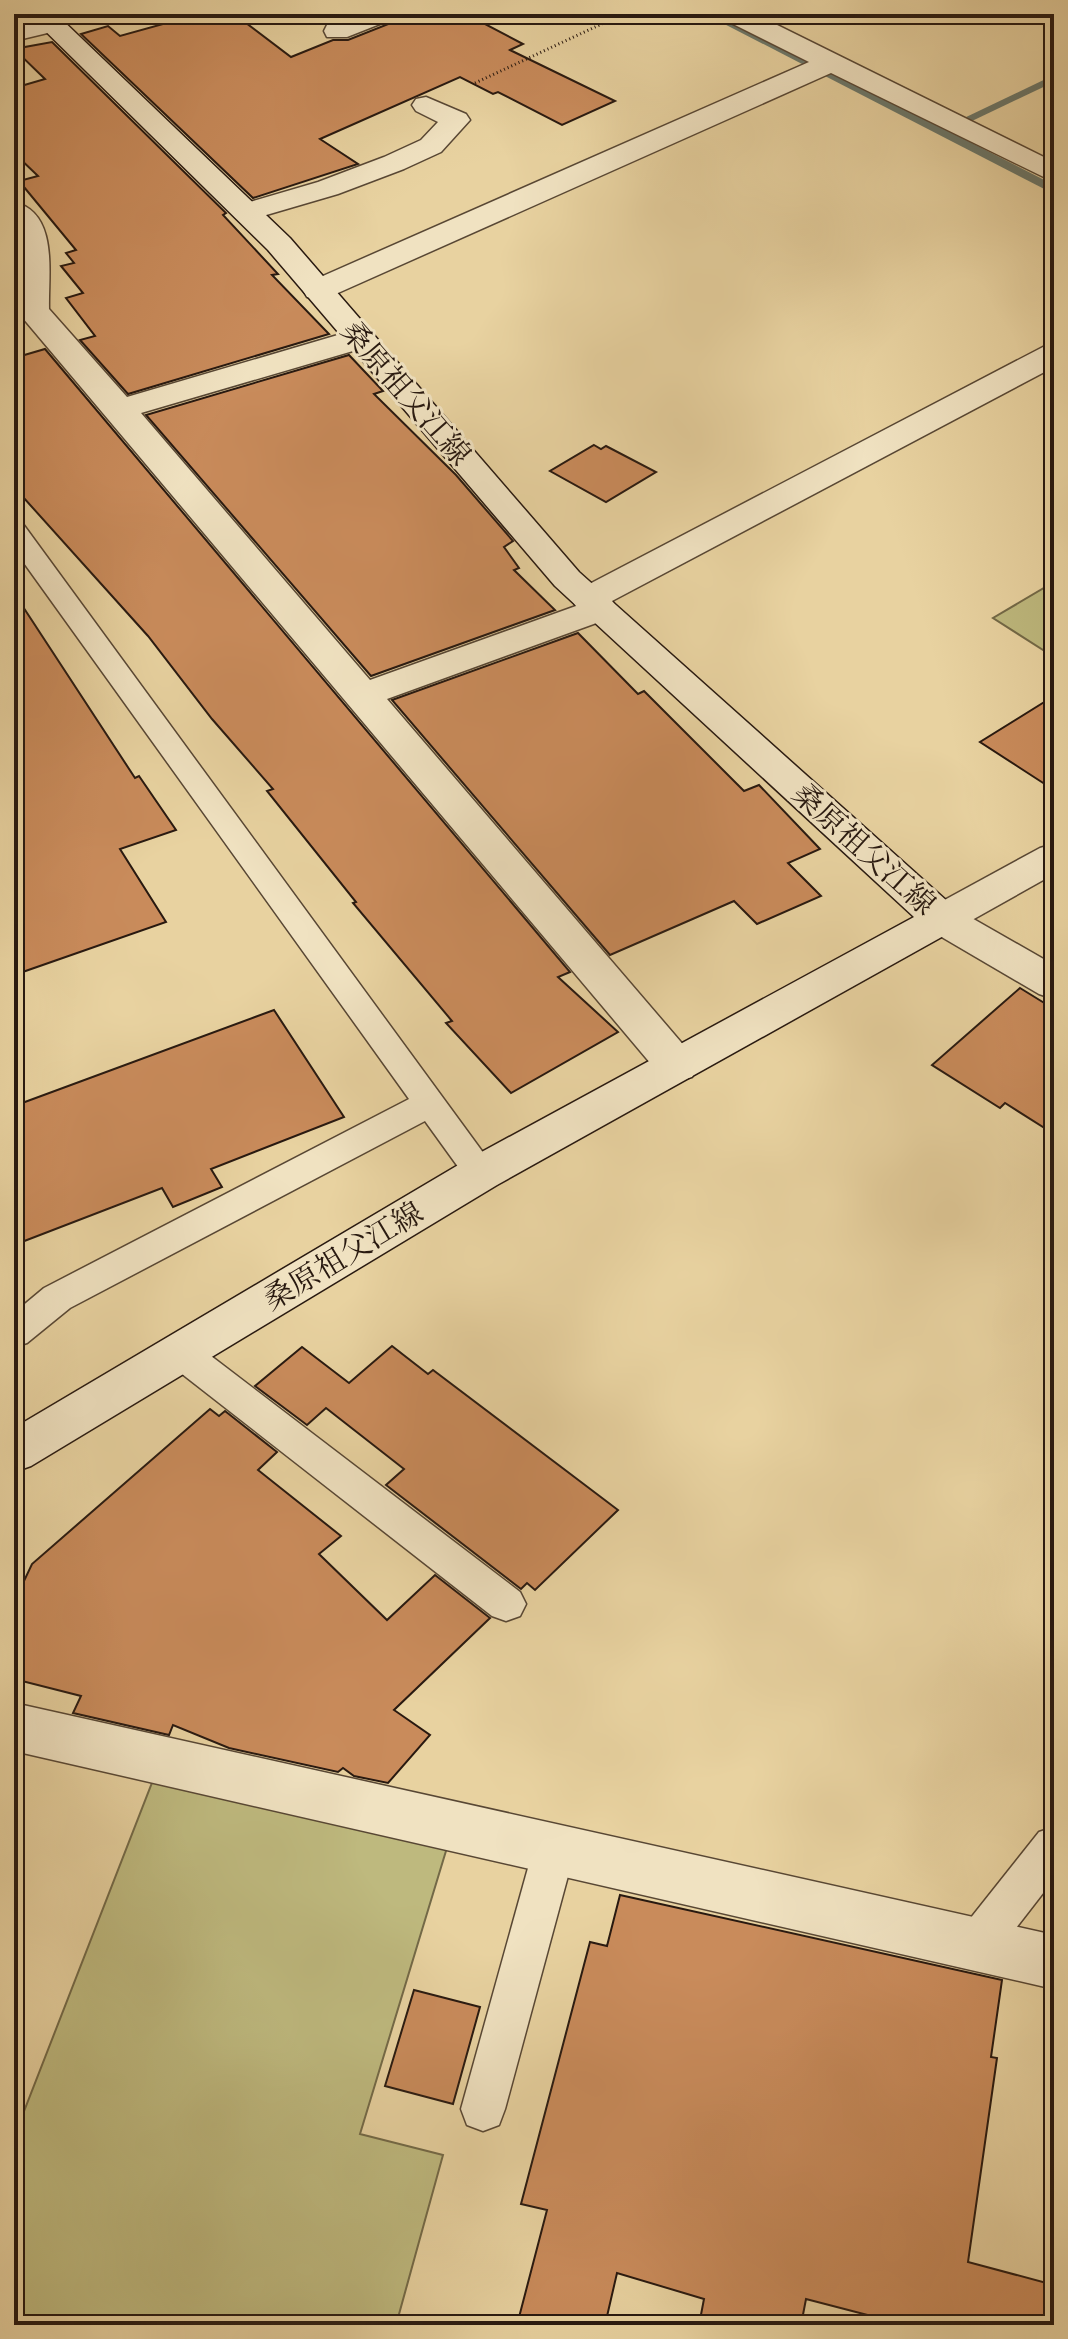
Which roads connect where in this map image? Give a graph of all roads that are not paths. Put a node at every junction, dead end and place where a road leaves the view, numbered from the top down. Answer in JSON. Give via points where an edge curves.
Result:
{"nodes":[{"id":1,"x":381,"y":14,"type":"edge"},
{"id":2,"x":734,"y":14,"type":"edge"},
{"id":3,"x":46,"y":19,"type":"edge"},
{"id":4,"x":337,"y":31,"type":"dead end"},
{"id":5,"x":14,"y":33,"type":"edge"},
{"id":6,"x":832,"y":62,"type":"junction"},
{"id":7,"x":426,"y":105,"type":"road end"},
{"id":8,"x":1054,"y":173,"type":"edge"},
{"id":9,"x":14,"y":211,"type":"edge"},
{"id":10,"x":246,"y":212,"type":"junction"},
{"id":11,"x":318,"y":290,"type":"junction"},
{"id":12,"x":359,"y":339,"type":"junction"},
{"id":13,"x":1054,"y":354,"type":"edge"},
{"id":14,"x":120,"y":409,"type":"junction"},
{"id":15,"x":14,"y":530,"type":"edge"},
{"id":16,"x":595,"y":604,"type":"junction"},
{"id":17,"x":363,"y":695,"type":"junction"},
{"id":18,"x":1054,"y":857,"type":"edge"},
{"id":19,"x":942,"y":919,"type":"junction"},
{"id":20,"x":1054,"y":984,"type":"edge"},
{"id":21,"x":677,"y":1066,"type":"junction"},
{"id":22,"x":430,"y":1103,"type":"junction"},
{"id":23,"x":481,"y":1173,"type":"junction"},
{"id":24,"x":14,"y":1333,"type":"edge"},
{"id":25,"x":181,"y":1353,"type":"junction"},
{"id":26,"x":14,"y":1452,"type":"edge"},
{"id":27,"x":506,"y":1604,"type":"dead end"},
{"id":28,"x":14,"y":1727,"type":"edge"},
{"id":29,"x":1054,"y":1846,"type":"edge"},
{"id":30,"x":554,"y":1850,"type":"junction"},
{"id":31,"x":977,"y":1944,"type":"junction"},
{"id":32,"x":1054,"y":1962,"type":"edge"},
{"id":33,"x":483,"y":2109,"type":"dead end"}],
"edges":[{"from":1,"to":4,"type":"street"},
{"from":2,"to":6,"type":"street"},
{"from":3,"to":5,"type":"street"},
{"from":3,"to":10,"type":"street","name":"桑原祖父江線"},
{"from":6,"to":8,"type":"street"},
{"from":6,"to":11,"type":"street"},
{"from":7,"to":10,"type":"street","via":[[456,120],[431,146],[328,188]]},
{"from":9,"to":14,"type":"street","via":[[33,233],[33,310]]},
{"from":10,"to":11,"type":"street","name":"桑原祖父江線"},
{"from":11,"to":12,"type":"street","name":"桑原祖父江線"},
{"from":12,"to":14,"type":"street"},
{"from":12,"to":16,"type":"street","name":"桑原祖父江線","via":[[567,579]]},
{"from":13,"to":16,"type":"street"},
{"from":14,"to":17,"type":"street"},
{"from":15,"to":22,"type":"lane"},
{"from":16,"to":17,"type":"street"},
{"from":16,"to":19,"type":"street","name":"桑原祖父江線"},
{"from":17,"to":21,"type":"street"},
{"from":18,"to":19,"type":"street"},
{"from":19,"to":20,"type":"street"},
{"from":19,"to":21,"type":"street","name":"桑原祖父江線"},
{"from":21,"to":23,"type":"street","name":"桑原祖父江線"},
{"from":22,"to":23,"type":"lane"},
{"from":22,"to":24,"type":"lane","via":[[57,1298]]},
{"from":23,"to":25,"type":"street","name":"桑原祖父江線"},
{"from":25,"to":26,"type":"street","name":"桑原祖父江線"},
{"from":25,"to":27,"type":"lane"},
{"from":28,"to":30,"type":"street"},
{"from":29,"to":31,"type":"lane"},
{"from":30,"to":31,"type":"street"},
{"from":30,"to":33,"type":"lane"},
{"from":31,"to":32,"type":"street"}]}
